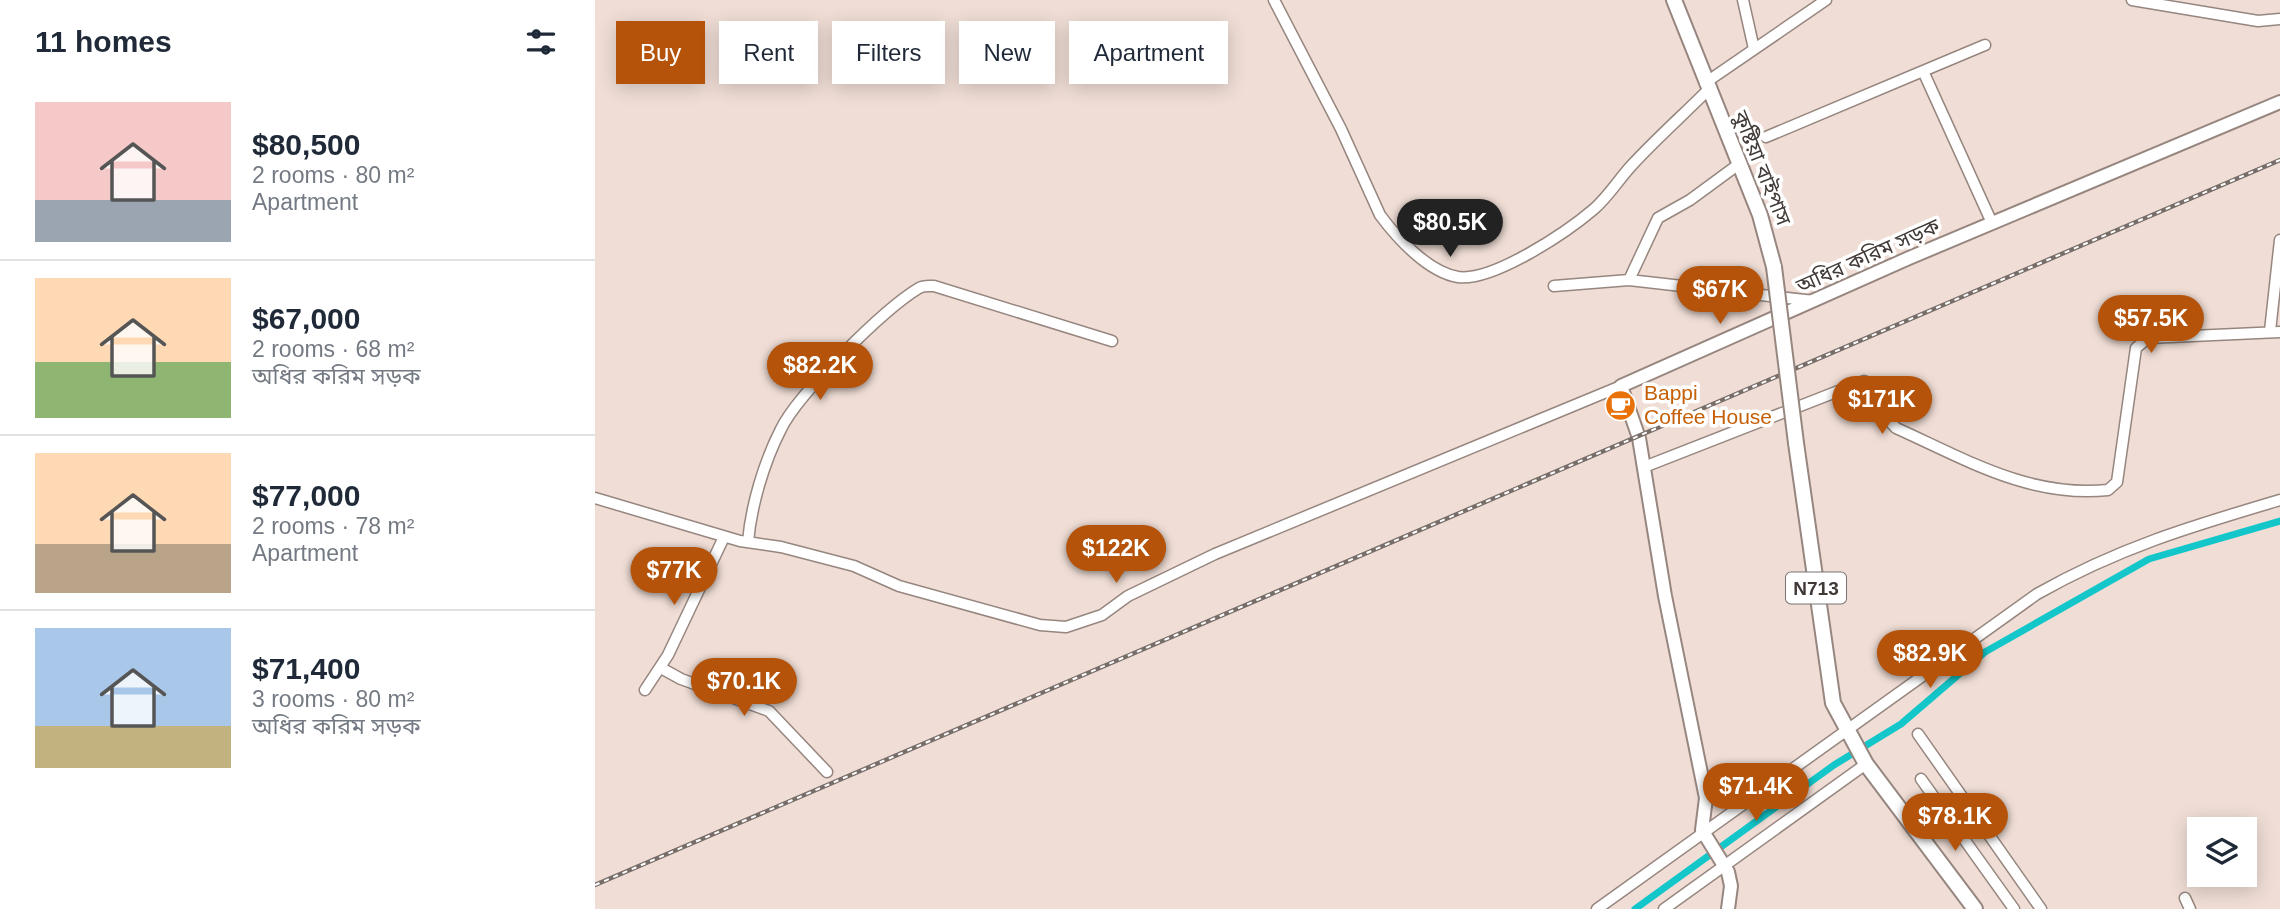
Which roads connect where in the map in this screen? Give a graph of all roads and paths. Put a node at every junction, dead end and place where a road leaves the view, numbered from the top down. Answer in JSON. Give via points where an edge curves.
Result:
{"nodes":[{"id":1,"x":1274,"y":0,"type":"edge"},
{"id":2,"x":1674,"y":0,"type":"edge"},
{"id":3,"x":1743,"y":0,"type":"edge"},
{"id":4,"x":1826,"y":0,"type":"edge"},
{"id":5,"x":2132,"y":0,"type":"edge"},
{"id":6,"x":2280,"y":19,"type":"edge"},
{"id":7,"x":1985,"y":45,"type":"dead end"},
{"id":8,"x":1754,"y":49,"type":"junction"},
{"id":9,"x":1923,"y":71,"type":"junction"},
{"id":10,"x":1707,"y":87,"type":"junction"},
{"id":11,"x":2280,"y":102,"type":"edge"},
{"id":12,"x":1766,"y":137,"type":"dead end"},
{"id":13,"x":1739,"y":164,"type":"junction"},
{"id":14,"x":1993,"y":223,"type":"junction"},
{"id":15,"x":2280,"y":240,"type":"edge"},
{"id":16,"x":1629,"y":280,"type":"junction"},
{"id":17,"x":1554,"y":286,"type":"dead end"},
{"id":18,"x":1815,"y":301,"type":"junction"},
{"id":19,"x":2275,"y":331,"type":"edge"},
{"id":20,"x":1112,"y":341,"type":"dead end"},
{"id":21,"x":1621,"y":386,"type":"junction"},
{"id":22,"x":1644,"y":467,"type":"junction"},
{"id":23,"x":595,"y":498,"type":"edge"},
{"id":24,"x":2280,"y":500,"type":"edge"},
{"id":25,"x":724,"y":537,"type":"junction"},
{"id":26,"x":748,"y":542,"type":"junction"},
{"id":27,"x":661,"y":668,"type":"junction"},
{"id":28,"x":645,"y":690,"type":"dead end"},
{"id":29,"x":1846,"y":731,"type":"junction"},
{"id":30,"x":1918,"y":734,"type":"dead end"},
{"id":31,"x":1865,"y":763,"type":"junction"},
{"id":32,"x":827,"y":772,"type":"dead end"},
{"id":33,"x":1921,"y":779,"type":"dead end"},
{"id":34,"x":1705,"y":836,"type":"junction"},
{"id":35,"x":1721,"y":860,"type":"junction"},
{"id":36,"x":2185,"y":898,"type":"dead end"},
{"id":37,"x":1597,"y":909,"type":"edge"},
{"id":38,"x":1664,"y":909,"type":"edge"},
{"id":39,"x":1728,"y":909,"type":"edge"},
{"id":40,"x":1975,"y":909,"type":"edge"},
{"id":41,"x":2014,"y":909,"type":"edge"},
{"id":42,"x":2041,"y":909,"type":"edge"},
{"id":43,"x":2190,"y":909,"type":"edge"}],
"edges":[{"from":1,"to":10,"type":"street","via":[[1380,215],[1431,266],[1457,277],[1480,275],[1528,253],[1580,220]]},
{"from":2,"to":10,"type":"highway","name":"কুষ্টিয়া বাইপাস","number":"N713"},
{"from":3,"to":8,"type":"street"},
{"from":4,"to":8,"type":"street"},
{"from":5,"to":6,"type":"street","via":[[2258,21]]},
{"from":7,"to":9,"type":"street"},
{"from":8,"to":10,"type":"street"},
{"from":9,"to":12,"type":"street"},
{"from":9,"to":14,"type":"street"},
{"from":10,"to":13,"type":"highway","name":"কুষ্টিয়া বাইপাস","number":"N713"},
{"from":11,"to":14,"type":"main road","name":"অধির করিম সড়ক"},
{"from":13,"to":16,"type":"street","via":[[1658,218]]},
{"from":13,"to":29,"type":"highway","name":"কুষ্টিয়া বাইপাস","number":"N713","bridge":true,"via":[[1760,215],[1773,267],[1833,703]]},
{"from":14,"to":18,"type":"main road","name":"অধির করিম সড়ক"},
{"from":15,"to":19,"type":"street"},
{"from":16,"to":17,"type":"street"},
{"from":16,"to":18,"type":"street"},
{"from":18,"to":21,"type":"main road","name":"অধির করিম সড়ক"},
{"from":19,"to":22,"type":"street","via":[[2141,341],[2136,348],[2117,482],[2108,490],[2044,490],[2009,479],[1896,428],[1883,414],[1873,385],[1864,381]]},
{"from":20,"to":26,"type":"street","via":[[934,286],[919,288],[867,331],[793,408],[770,454]]},
{"from":21,"to":22,"type":"main road"},
{"from":21,"to":26,"type":"street","via":[[1215,554],[1128,596],[1102,615],[1066,627],[1040,625],[899,586],[854,566]]},
{"from":22,"to":34,"type":"main road","via":[[1706,798]]},
{"from":23,"to":25,"type":"street"},
{"from":24,"to":29,"type":"street","via":[[2175,530],[2087,566],[2037,594]]},
{"from":25,"to":26,"type":"street"},
{"from":25,"to":27,"type":"street"},
{"from":27,"to":28,"type":"street"},
{"from":27,"to":32,"type":"street","via":[[769,712]]},
{"from":29,"to":31,"type":"highway","name":"কুষ্টিয়া বাইপাস","number":"N713"},
{"from":29,"to":34,"type":"street"},
{"from":30,"to":42,"type":"street"},
{"from":31,"to":35,"type":"street"},
{"from":31,"to":40,"type":"highway","name":"কুষ্টিয়া বাইপাস","number":"N713"},
{"from":33,"to":41,"type":"street"},
{"from":34,"to":35,"type":"main road"},
{"from":34,"to":37,"type":"street"},
{"from":35,"to":38,"type":"street"},
{"from":35,"to":39,"type":"main road","via":[[1731,886]]},
{"from":36,"to":43,"type":"street"}]}
